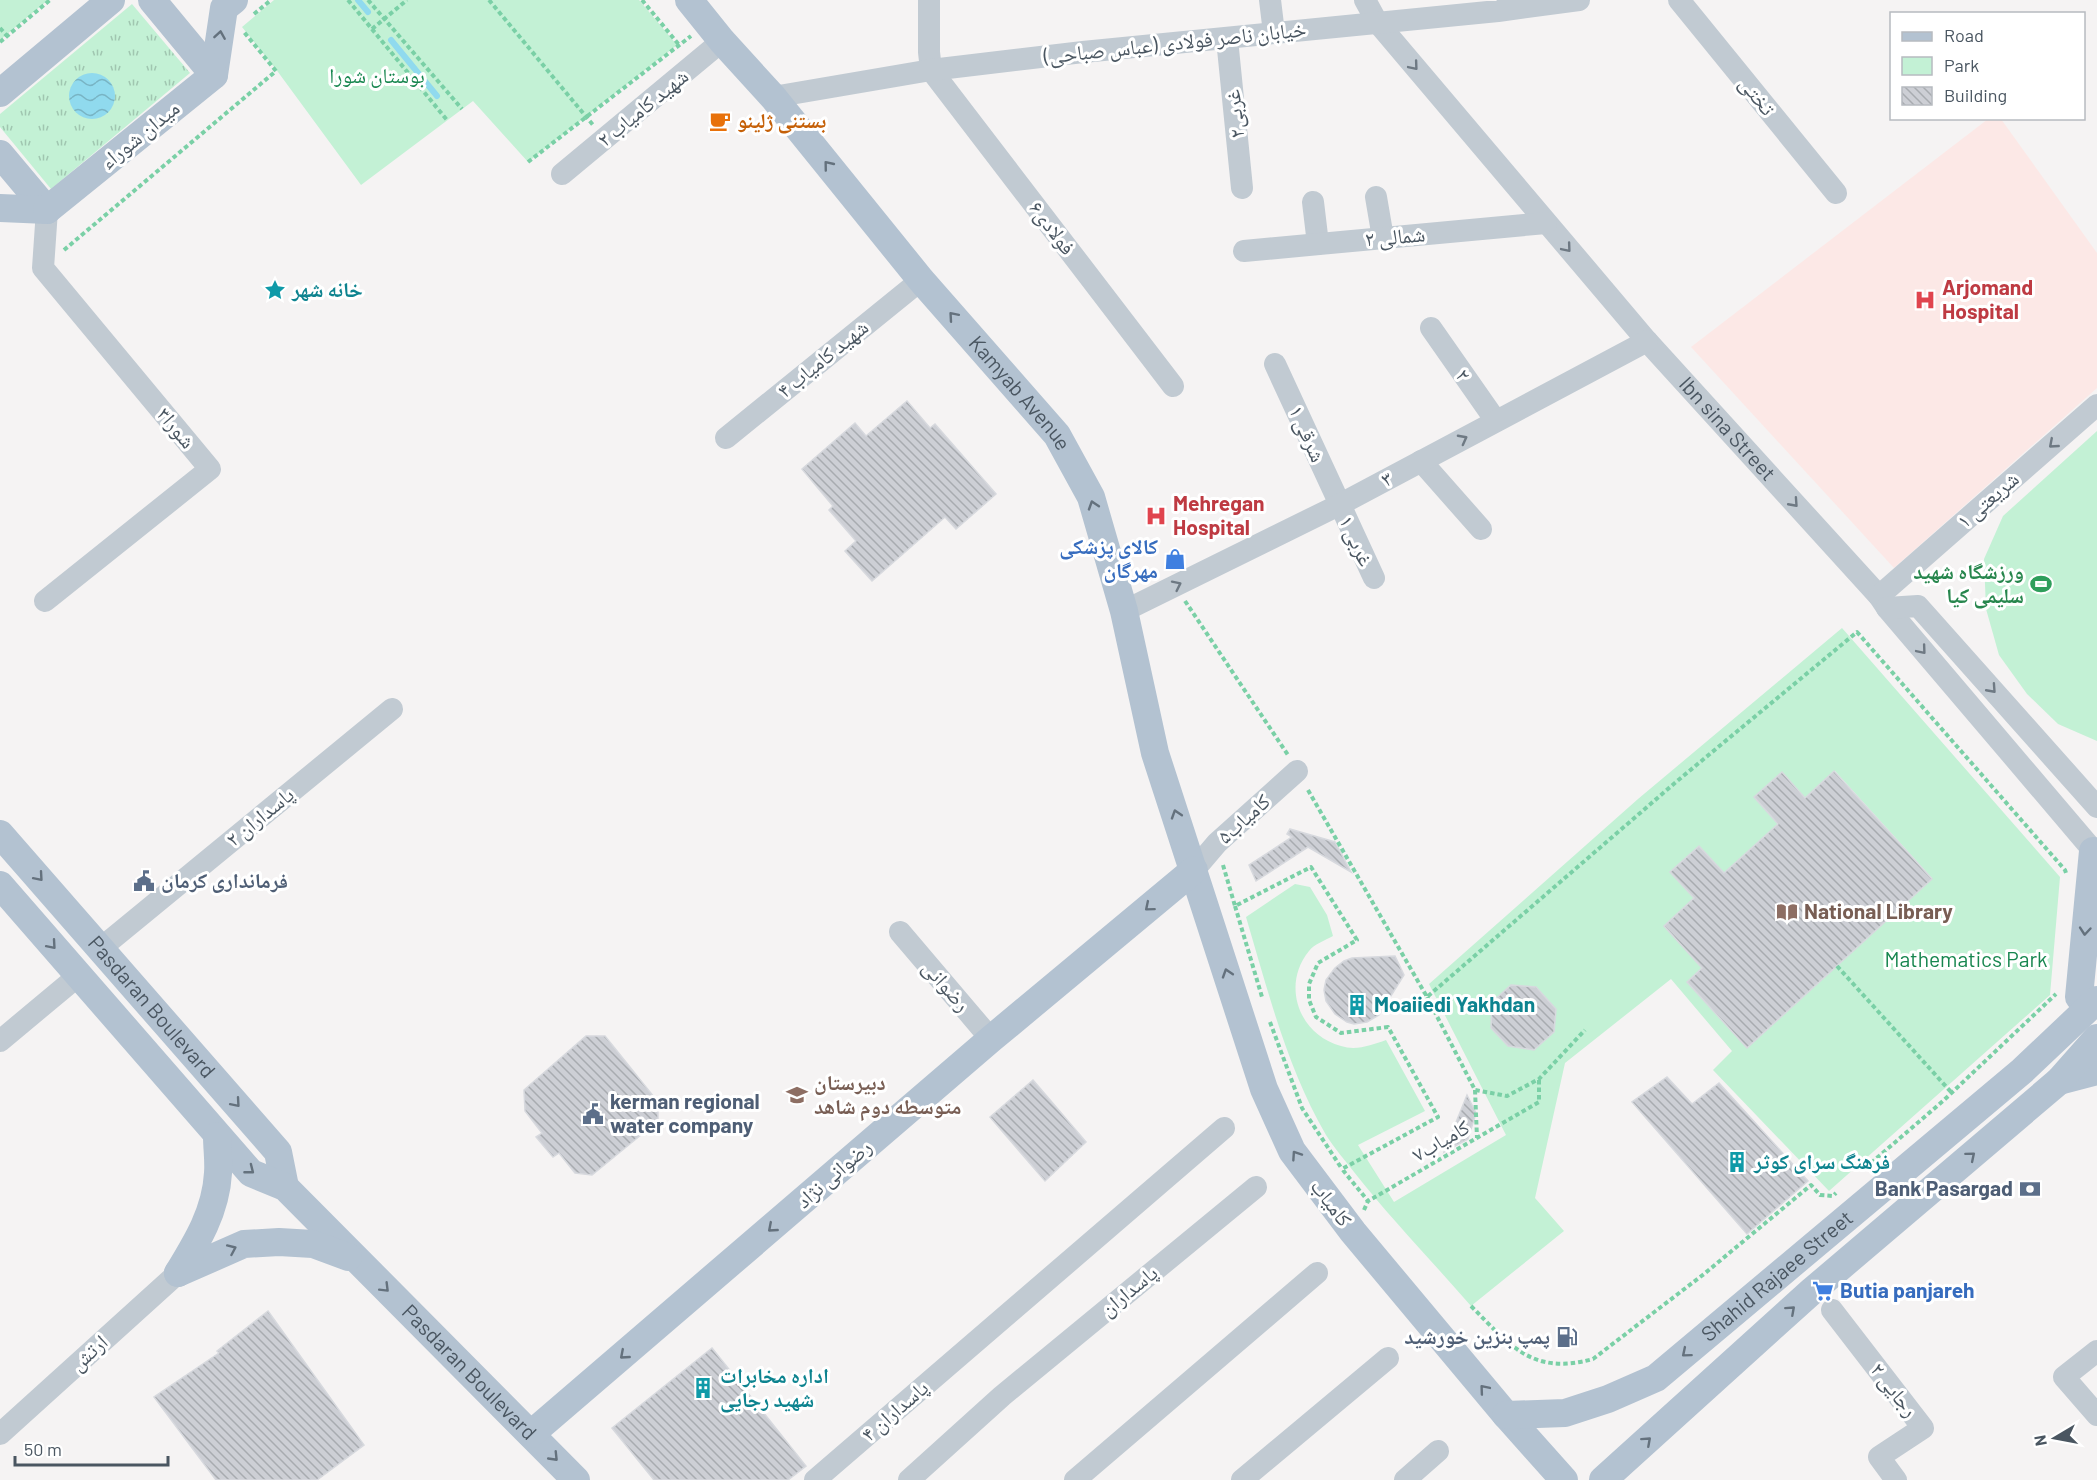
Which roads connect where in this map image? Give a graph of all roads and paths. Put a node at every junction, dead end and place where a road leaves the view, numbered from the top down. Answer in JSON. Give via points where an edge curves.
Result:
{"nodes":[{"id":1,"x":50,"y":0,"type":"edge"},
{"id":2,"x":111,"y":0,"type":"edge"},
{"id":3,"x":152,"y":0,"type":"edge"},
{"id":4,"x":271,"y":0,"type":"edge"},
{"id":5,"x":348,"y":0,"type":"edge"},
{"id":6,"x":368,"y":0,"type":"edge"},
{"id":7,"x":407,"y":0,"type":"edge"},
{"id":8,"x":489,"y":0,"type":"edge"},
{"id":9,"x":642,"y":0,"type":"edge"},
{"id":10,"x":689,"y":0,"type":"edge"},
{"id":11,"x":930,"y":0,"type":"edge"},
{"id":12,"x":1270,"y":0,"type":"edge"},
{"id":13,"x":1365,"y":0,"type":"edge"},
{"id":14,"x":1579,"y":0,"type":"edge"},
{"id":15,"x":1678,"y":0,"type":"edge"},
{"id":16,"x":1498,"y":5,"type":"edge"},
{"id":17,"x":240,"y":15,"type":"edge"},
{"id":18,"x":384,"y":19,"type":"junction"},
{"id":19,"x":1377,"y":22,"type":"junction"},
{"id":20,"x":0,"y":28,"type":"edge"},
{"id":21,"x":372,"y":29,"type":"junction"},
{"id":22,"x":715,"y":32,"type":"junction"},
{"id":23,"x":1274,"y":33,"type":"junction"},
{"id":24,"x":7,"y":36,"type":"junction"},
{"id":25,"x":1227,"y":39,"type":"junction"},
{"id":26,"x":0,"y":42,"type":"edge"},
{"id":27,"x":679,"y":45,"type":"junction"},
{"id":28,"x":696,"y":65,"type":"junction"},
{"id":29,"x":931,"y":70,"type":"junction"},
{"id":30,"x":214,"y":75,"type":"junction"},
{"id":31,"x":0,"y":93,"type":"edge"},
{"id":32,"x":773,"y":97,"type":"junction"},
{"id":33,"x":462,"y":109,"type":"dead end"},
{"id":34,"x":587,"y":118,"type":"junction"},
{"id":35,"x":447,"y":120,"type":"dead end"},
{"id":36,"x":605,"y":139,"type":"junction"},
{"id":37,"x":0,"y":154,"type":"edge"},
{"id":38,"x":528,"y":162,"type":"dead end"},
{"id":39,"x":562,"y":174,"type":"dead end"},
{"id":40,"x":1242,"y":188,"type":"dead end"},
{"id":41,"x":1836,"y":193,"type":"dead end"},
{"id":42,"x":1376,"y":197,"type":"dead end"},
{"id":43,"x":1313,"y":202,"type":"dead end"},
{"id":44,"x":0,"y":208,"type":"edge"},
{"id":45,"x":47,"y":210,"type":"junction"},
{"id":46,"x":1546,"y":223,"type":"junction"},
{"id":47,"x":1383,"y":238,"type":"junction"},
{"id":48,"x":1318,"y":244,"type":"junction"},
{"id":49,"x":1244,"y":251,"type":"dead end"},
{"id":50,"x":43,"y":267,"type":"junction"},
{"id":51,"x":921,"y":279,"type":"junction"},
{"id":52,"x":1431,"y":328,"type":"dead end"},
{"id":53,"x":1647,"y":341,"type":"junction"},
{"id":54,"x":1275,"y":364,"type":"dead end"},
{"id":55,"x":1173,"y":386,"type":"dead end"},
{"id":56,"x":2097,"y":405,"type":"edge"},
{"id":57,"x":1496,"y":422,"type":"junction"},
{"id":58,"x":726,"y":438,"type":"dead end"},
{"id":59,"x":1421,"y":461,"type":"junction"},
{"id":60,"x":1339,"y":505,"type":"junction"},
{"id":61,"x":1481,"y":529,"type":"dead end"},
{"id":62,"x":1374,"y":578,"type":"dead end"},
{"id":63,"x":1175,"y":585,"type":"junction"},
{"id":64,"x":45,"y":602,"type":"dead end"},
{"id":65,"x":1883,"y":602,"type":"junction"},
{"id":66,"x":1124,"y":611,"type":"junction"},
{"id":67,"x":392,"y":709,"type":"dead end"},
{"id":68,"x":1297,"y":771,"type":"junction"},
{"id":69,"x":2097,"y":807,"type":"edge"},
{"id":70,"x":0,"y":834,"type":"edge"},
{"id":71,"x":1217,"y":843,"type":"junction"},
{"id":72,"x":2095,"y":853,"type":"edge"},
{"id":73,"x":1194,"y":870,"type":"junction"},
{"id":74,"x":2067,"y":876,"type":"dead end"},
{"id":75,"x":0,"y":885,"type":"edge"},
{"id":76,"x":1235,"y":906,"type":"junction"},
{"id":77,"x":900,"y":932,"type":"dead end"},
{"id":78,"x":101,"y":948,"type":"junction"},
{"id":79,"x":1837,"y":966,"type":"dead end"},
{"id":80,"x":78,"y":976,"type":"junction"},
{"id":81,"x":2083,"y":990,"type":"edge"},
{"id":82,"x":1427,"y":997,"type":"junction"},
{"id":83,"x":1264,"y":1004,"type":"dead end"},
{"id":84,"x":1267,"y":1014,"type":"dead end"},
{"id":85,"x":1585,"y":1030,"type":"dead end"},
{"id":86,"x":2097,"y":1038,"type":"edge"},
{"id":87,"x":992,"y":1039,"type":"junction"},
{"id":88,"x":0,"y":1041,"type":"edge"},
{"id":89,"x":2097,"y":1052,"type":"edge"},
{"id":90,"x":2097,"y":1071,"type":"edge"},
{"id":91,"x":1539,"y":1079,"type":"junction"},
{"id":92,"x":2059,"y":1081,"type":"junction"},
{"id":93,"x":1475,"y":1090,"type":"junction"},
{"id":94,"x":1951,"y":1092,"type":"junction"},
{"id":95,"x":1224,"y":1128,"type":"dead end"},
{"id":96,"x":217,"y":1136,"type":"junction"},
{"id":97,"x":1477,"y":1138,"type":"junction"},
{"id":98,"x":1867,"y":1167,"type":"dead end"},
{"id":99,"x":1342,"y":1169,"type":"junction"},
{"id":100,"x":285,"y":1187,"type":"junction"},
{"id":101,"x":1256,"y":1187,"type":"dead end"},
{"id":102,"x":1841,"y":1189,"type":"dead end"},
{"id":103,"x":1368,"y":1201,"type":"junction"},
{"id":104,"x":1353,"y":1232,"type":"junction"},
{"id":105,"x":357,"y":1260,"type":"junction"},
{"id":106,"x":178,"y":1273,"type":"junction"},
{"id":107,"x":1317,"y":1273,"type":"dead end"},
{"id":108,"x":1471,"y":1306,"type":"dead end"},
{"id":109,"x":1832,"y":1310,"type":"dead end"},
{"id":110,"x":2097,"y":1351,"type":"edge"},
{"id":111,"x":1388,"y":1358,"type":"dead end"},
{"id":112,"x":1506,"y":1415,"type":"junction"},
{"id":113,"x":2097,"y":1415,"type":"edge"},
{"id":114,"x":0,"y":1434,"type":"edge"},
{"id":115,"x":531,"y":1434,"type":"junction"},
{"id":116,"x":1438,"y":1451,"type":"dead end"},
{"id":117,"x":576,"y":1480,"type":"edge"},
{"id":118,"x":815,"y":1480,"type":"edge"},
{"id":119,"x":909,"y":1480,"type":"edge"},
{"id":120,"x":1075,"y":1480,"type":"edge"},
{"id":121,"x":1242,"y":1480,"type":"edge"},
{"id":122,"x":1405,"y":1480,"type":"edge"},
{"id":123,"x":1564,"y":1480,"type":"edge"},
{"id":124,"x":1603,"y":1480,"type":"edge"},
{"id":125,"x":1896,"y":1480,"type":"edge"}],
"edges":[{"from":1,"to":24,"type":"path"},
{"from":2,"to":31,"type":"main road"},
{"from":3,"to":30,"type":"main road"},
{"from":4,"to":17,"type":"path"},
{"from":5,"to":21,"type":"path"},
{"from":6,"to":18,"type":"path"},
{"from":7,"to":18,"type":"path"},
{"from":8,"to":34,"type":"path"},
{"from":9,"to":27,"type":"path"},
{"from":10,"to":22,"type":"main road","name":"Kamyab Avenue"},
{"from":11,"to":29,"type":"street"},
{"from":12,"to":23,"type":"street"},
{"from":13,"to":19,"type":"street","name":"Ibn sina Street"},
{"from":14,"to":16,"type":"street","name":"خیابان ناصر فولادی (عباس صباحی)"},
{"from":15,"to":41,"type":"street","name":"تختی"},
{"from":16,"to":19,"type":"street","name":"خیابان ناصر فولادی (عباس صباحی)"},
{"from":30,"to":17,"type":"main road","one_way":true,"via":[[224,8]]},
{"from":17,"to":50,"type":"path","via":[[276,71]]},
{"from":18,"to":21,"type":"path"},
{"from":18,"to":33,"type":"path"},
{"from":19,"to":23,"type":"street","name":"خیابان ناصر فولادی (عباس صباحی)"},
{"from":19,"to":46,"type":"street","name":"Ibn sina Street","one_way":true},
{"from":20,"to":24,"type":"path"},
{"from":21,"to":35,"type":"path"},
{"from":22,"to":27,"type":"path"},
{"from":22,"to":28,"type":"street","name":"شهید کامیاب ۲"},
{"from":22,"to":32,"type":"main road","name":"Kamyab Avenue"},
{"from":23,"to":25,"type":"street","name":"خیابان ناصر فولادی (عباس صباحی)"},
{"from":24,"to":26,"type":"path"},
{"from":25,"to":29,"type":"street","name":"خیابان ناصر فولادی (عباس صباحی)"},
{"from":25,"to":40,"type":"street","name":"غربی۲"},
{"from":27,"to":28,"type":"path"},
{"from":27,"to":34,"type":"path"},
{"from":28,"to":36,"type":"street","name":"شهید کامیاب ۲"},
{"from":29,"to":32,"type":"street","name":"خیابان ناصر فولادی (عباس صباحی)"},
{"from":29,"to":55,"type":"street","name":"فولادی۶"},
{"from":30,"to":45,"type":"main road","name":"میدان شوراء"},
{"from":51,"to":32,"type":"main road","name":"Kamyab Avenue","one_way":true},
{"from":34,"to":36,"type":"path"},
{"from":34,"to":38,"type":"path"},
{"from":36,"to":39,"type":"street","name":"شهید کامیاب ۲"},
{"from":37,"to":45,"type":"main road"},
{"from":42,"to":47,"type":"street"},
{"from":43,"to":48,"type":"street"},
{"from":44,"to":45,"type":"main road"},
{"from":45,"to":50,"type":"street"},
{"from":46,"to":47,"type":"street","name":"۲ شمالی"},
{"from":46,"to":53,"type":"street","name":"Ibn sina Street","one_way":true},
{"from":47,"to":48,"type":"street","name":"۲ شمالی"},
{"from":48,"to":49,"type":"street","name":"۲ شمالی"},
{"from":50,"to":64,"type":"street","name":"شورا۳","via":[[210,469]]},
{"from":51,"to":58,"type":"street","name":"شهید کامیاب ۴"},
{"from":66,"to":51,"type":"main road","name":"Kamyab Avenue","one_way":true,"via":[[1090,496],[1057,435]]},
{"from":52,"to":57,"type":"street","name":"۲"},
{"from":53,"to":57,"type":"street","name":"۳"},
{"from":53,"to":65,"type":"street","name":"Ibn sina Street","one_way":true},
{"from":54,"to":60,"type":"street","name":"۱ شرقی"},
{"from":56,"to":65,"type":"street","name":"شریعتی ۱","one_way":true},
{"from":59,"to":57,"type":"street","name":"۳","one_way":true},
{"from":59,"to":60,"type":"street","name":"۳"},
{"from":59,"to":61,"type":"street"},
{"from":60,"to":62,"type":"street","name":"۱ غربی"},
{"from":63,"to":60,"type":"street","name":"۳","one_way":true},
{"from":63,"to":66,"type":"street","name":"۳"},
{"from":63,"to":68,"type":"path"},
{"from":65,"to":69,"type":"street","one_way":true,"via":[[1918,606]]},
{"from":65,"to":72,"type":"street","name":"Ibn sina Street","one_way":true},
{"from":73,"to":66,"type":"main road","name":"Kamyab Avenue","one_way":true,"via":[[1155,753]]},
{"from":67,"to":78,"type":"street","name":"پاسداران ۲"},
{"from":68,"to":71,"type":"street","name":"کامیاب۵"},
{"from":68,"to":82,"type":"path"},
{"from":70,"to":78,"type":"main road","name":"Pasdaran Boulevard","one_way":true},
{"from":71,"to":73,"type":"street","name":"کامیاب۵"},
{"from":71,"to":76,"type":"path"},
{"from":72,"to":81,"type":"main road","one_way":true},
{"from":73,"to":87,"type":"main road","name":"رضوانی نژاد","one_way":true},
{"from":104,"to":73,"type":"main road","name":"کامیاب","one_way":true,"via":[[1292,1151],[1264,1089]]},
{"from":74,"to":82,"type":"path","via":[[2066,870],[1857,632]]},
{"from":75,"to":80,"type":"main road","name":"Pasdaran Boulevard","one_way":true},
{"from":76,"to":83,"type":"path"},
{"from":76,"to":99,"type":"path","via":[[1311,867],[1358,940],[1318,963],[1309,984],[1309,1000],[1316,1017],[1341,1033],[1388,1027],[1438,1117]]},
{"from":77,"to":87,"type":"street","name":"رضوانی"},
{"from":78,"to":100,"type":"main road","name":"Pasdaran Boulevard","one_way":true,"via":[[278,1152]]},
{"from":79,"to":94,"type":"path"},
{"from":80,"to":88,"type":"street"},
{"from":80,"to":96,"type":"main road","name":"Pasdaran Boulevard"},
{"from":81,"to":94,"type":"path","via":[[2056,994]]},
{"from":81,"to":112,"type":"main road","name":"Shahid Rajaee Street","one_way":true,"via":[[2022,1071],[1656,1378],[1565,1413]]},
{"from":82,"to":93,"type":"path"},
{"from":84,"to":99,"type":"path","via":[[1302,1108]]},
{"from":85,"to":91,"type":"path"},
{"from":86,"to":92,"type":"main road","name":"Shahid Rajaee Street"},
{"from":87,"to":115,"type":"main road","name":"رضوانی نژاد","one_way":true},
{"from":89,"to":92,"type":"main road"},
{"from":90,"to":92,"type":"main road"},
{"from":91,"to":93,"type":"path","via":[[1507,1096]]},
{"from":91,"to":97,"type":"path","name":"کامیاب۷","via":[[1539,1102]]},
{"from":124,"to":92,"type":"main road","name":"Shahid Rajaee Street","one_way":true,"via":[[1812,1291]]},
{"from":93,"to":97,"type":"path"},
{"from":94,"to":98,"type":"path"},
{"from":95,"to":118,"type":"street","name":"پاسداران ۴"},
{"from":96,"to":100,"type":"main road","name":"Pasdaran Boulevard","one_way":true,"via":[[251,1173]]},
{"from":96,"to":106,"type":"main road","via":[[218,1173],[213,1206]]},
{"from":97,"to":103,"type":"path","name":"کامیاب۷"},
{"from":99,"to":103,"type":"path"},
{"from":100,"to":105,"type":"main road","name":"Pasdaran Boulevard"},
{"from":101,"to":119,"type":"street","name":"پاسداران","via":[[1002,1396]]},
{"from":102,"to":108,"type":"path","via":[[1833,1196],[1820,1195],[1811,1185],[1593,1359],[1574,1364],[1542,1362],[1522,1354]]},
{"from":103,"to":104,"type":"path"},
{"from":112,"to":104,"type":"main road","name":"کامیاب","one_way":true},
{"from":106,"to":105,"type":"main road","one_way":true,"via":[[244,1244],[312,1244]]},
{"from":105,"to":115,"type":"main road","name":"Pasdaran Boulevard","one_way":true},
{"from":106,"to":114,"type":"street","name":"ارتش"},
{"from":107,"to":120,"type":"street"},
{"from":109,"to":125,"type":"street","name":"رجایی ۲","via":[[1923,1428],[1879,1457]]},
{"from":110,"to":113,"type":"street","via":[[2064,1377]]},
{"from":111,"to":121,"type":"street"},
{"from":112,"to":123,"type":"main road","name":"کامیاب"},
{"from":115,"to":117,"type":"main road","name":"Pasdaran Boulevard","one_way":true},
{"from":116,"to":122,"type":"street"}]}
